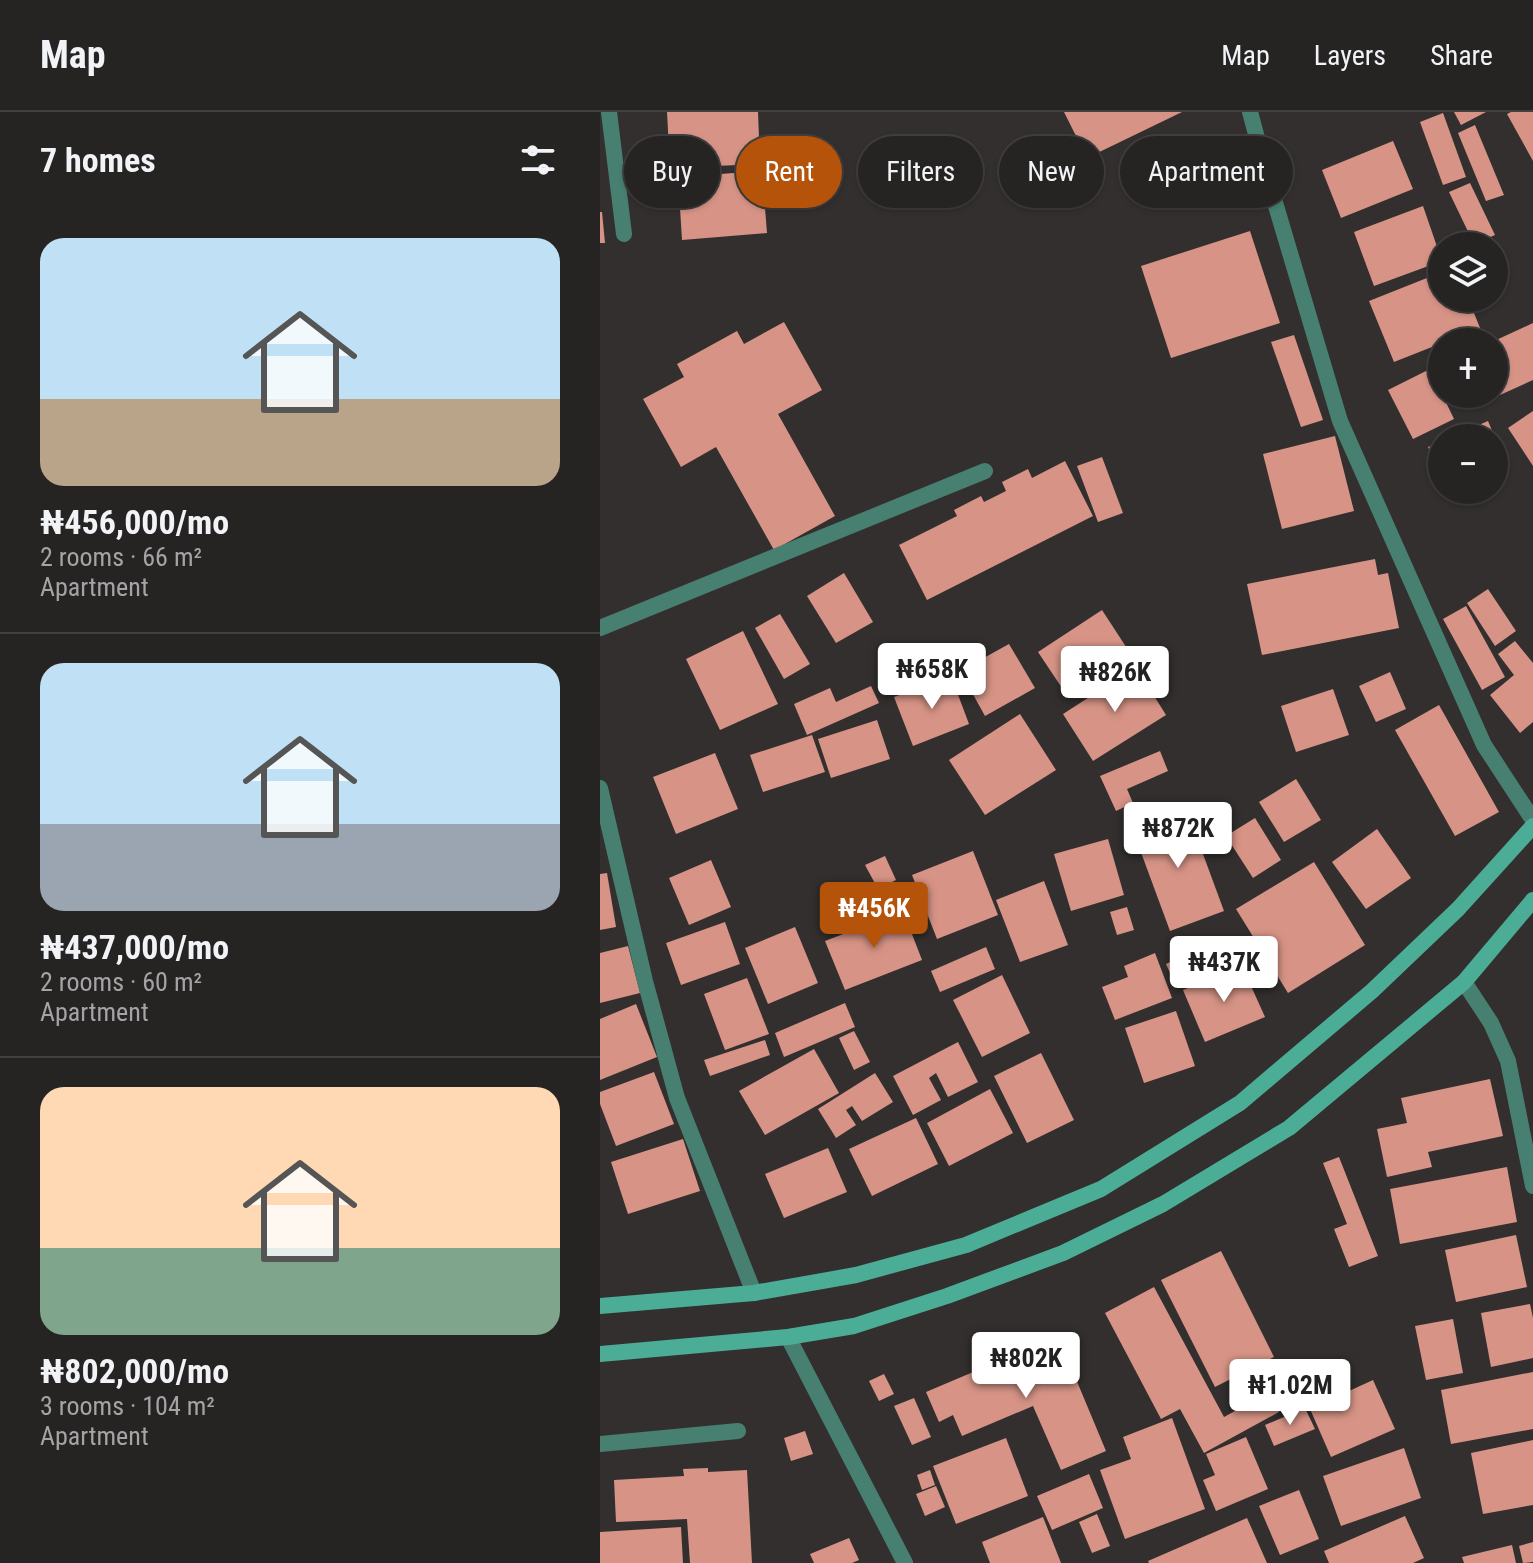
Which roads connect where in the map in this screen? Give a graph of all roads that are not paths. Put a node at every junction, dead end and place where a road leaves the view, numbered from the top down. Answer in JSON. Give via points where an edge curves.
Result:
{"nodes":[{"id":1,"x":609,"y":112,"type":"edge"},
{"id":2,"x":1250,"y":112,"type":"edge"},
{"id":3,"x":624,"y":234,"type":"dead end"},
{"id":4,"x":985,"y":471,"type":"dead end"},
{"id":5,"x":600,"y":628,"type":"edge"},
{"id":6,"x":600,"y":788,"type":"edge"},
{"id":7,"x":1533,"y":820,"type":"edge"},
{"id":8,"x":1533,"y":826,"type":"edge"},
{"id":9,"x":1533,"y":900,"type":"edge"},
{"id":10,"x":1464,"y":982,"type":"junction"},
{"id":11,"x":1533,"y":1186,"type":"edge"},
{"id":12,"x":754,"y":1293,"type":"junction"},
{"id":13,"x":600,"y":1306,"type":"edge"},
{"id":14,"x":788,"y":1337,"type":"junction"},
{"id":15,"x":600,"y":1354,"type":"edge"},
{"id":16,"x":738,"y":1431,"type":"dead end"},
{"id":17,"x":600,"y":1444,"type":"edge"},
{"id":18,"x":905,"y":1563,"type":"edge"}],
"edges":[{"from":1,"to":3,"type":"street"},
{"from":2,"to":7,"type":"street","via":[[1340,421],[1484,745]]},
{"from":4,"to":5,"type":"street"},
{"from":6,"to":12,"type":"street","via":[[677,1098]]},
{"from":8,"to":12,"type":"main road","via":[[1458,909],[1372,991],[1240,1103],[1101,1189],[966,1245],[856,1275]]},
{"from":9,"to":10,"type":"main road"},
{"from":10,"to":11,"type":"street","via":[[1508,1061]]},
{"from":10,"to":14,"type":"main road","via":[[1289,1128],[1163,1204],[1063,1253],[947,1296],[854,1326]]},
{"from":12,"to":13,"type":"main road"},
{"from":14,"to":15,"type":"main road"},
{"from":14,"to":18,"type":"street"},
{"from":16,"to":17,"type":"street"}]}
